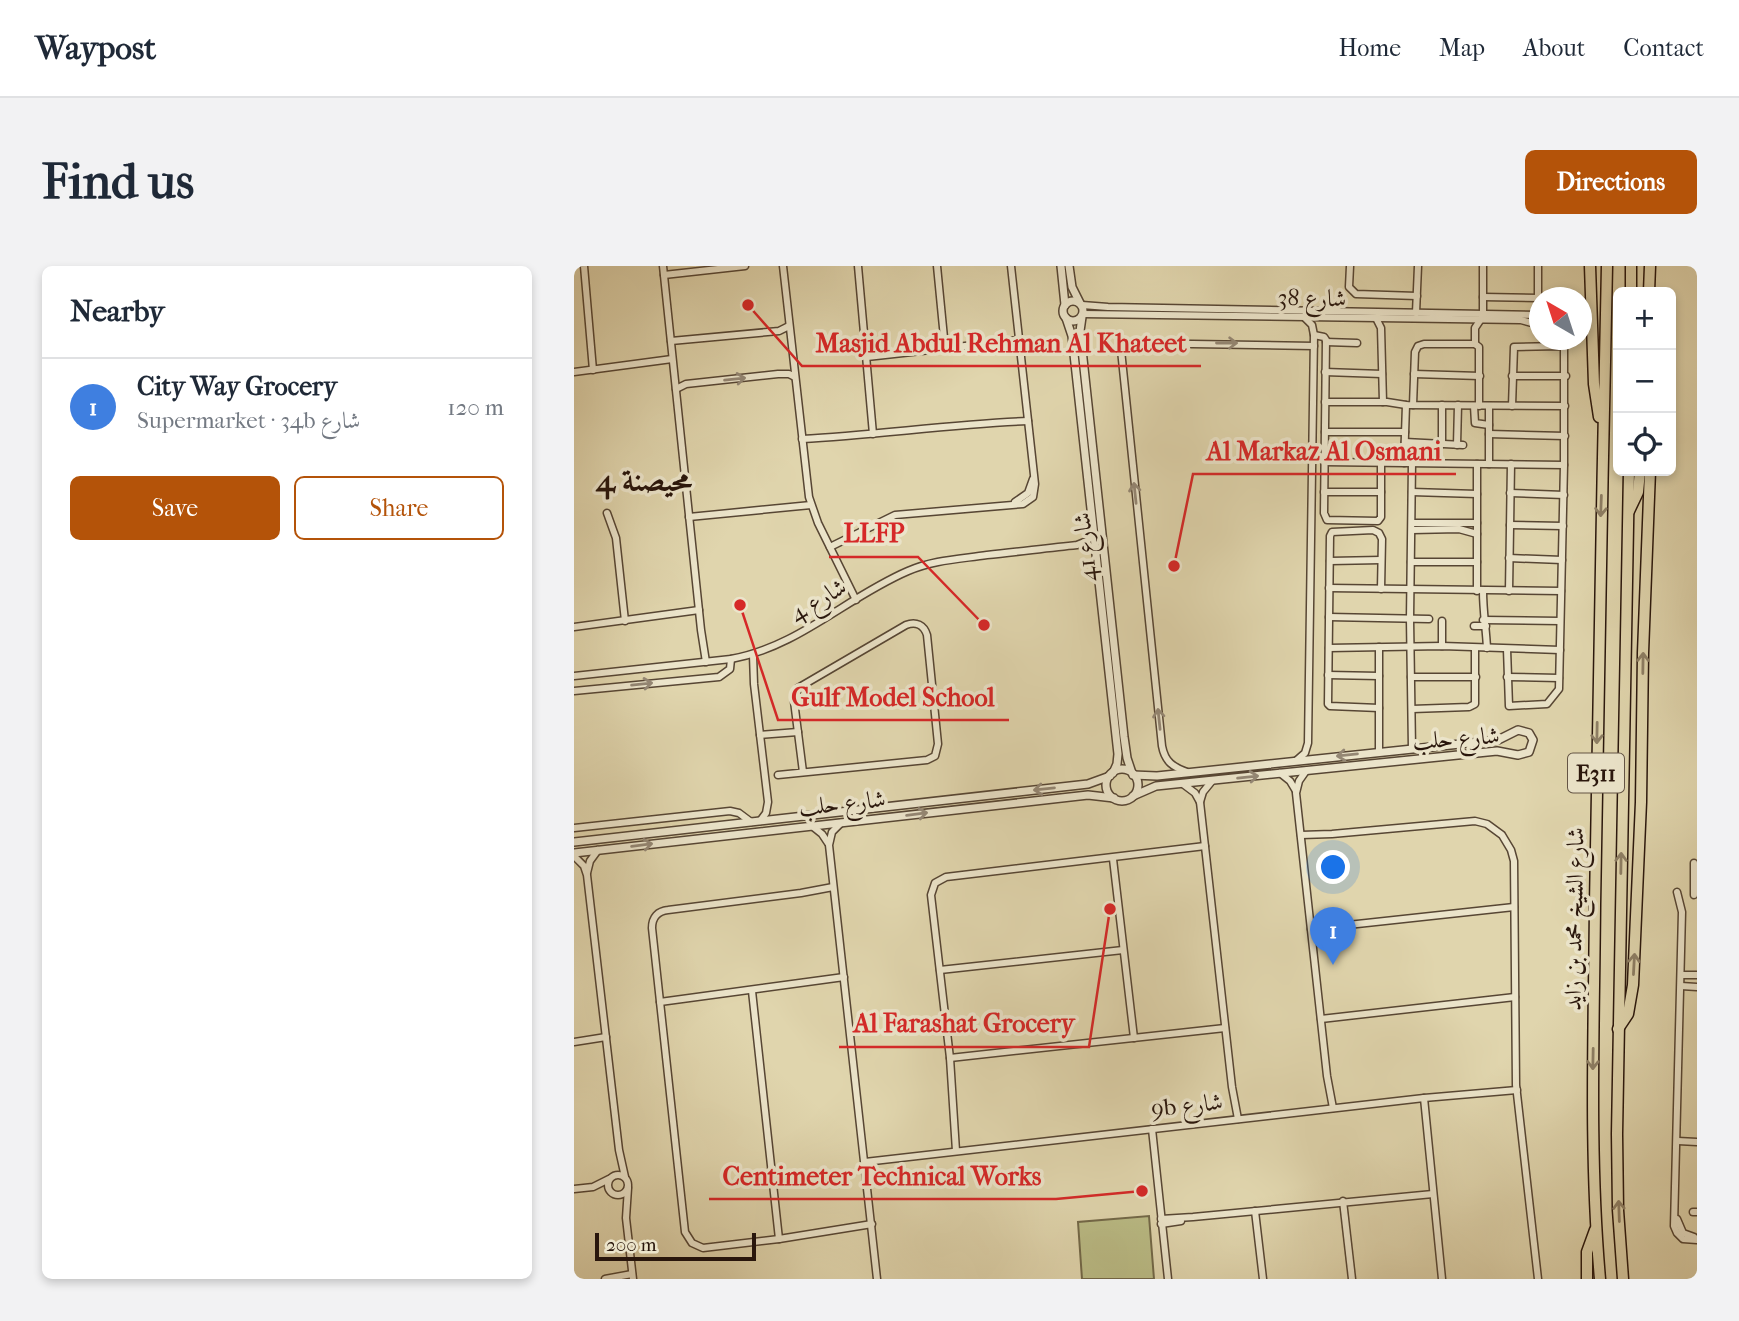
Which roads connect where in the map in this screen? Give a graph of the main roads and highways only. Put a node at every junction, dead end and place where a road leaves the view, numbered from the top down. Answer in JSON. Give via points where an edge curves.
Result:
{"nodes":[{"id":1,"x":1590,"y":266,"type":"edge"},
{"id":2,"x":1607,"y":266,"type":"edge"},
{"id":3,"x":1631,"y":266,"type":"edge"},
{"id":4,"x":1650,"y":266,"type":"edge"},
{"id":5,"x":1631,"y":287,"type":"edge"},
{"id":6,"x":1649,"y":287,"type":"edge"},
{"id":7,"x":1603,"y":436,"type":"junction"},
{"id":8,"x":1629,"y":476,"type":"edge"},
{"id":9,"x":1640,"y":476,"type":"edge"},
{"id":10,"x":1650,"y":476,"type":"edge"},
{"id":11,"x":1628,"y":513,"type":"junction"},
{"id":12,"x":1618,"y":1029,"type":"junction"},
{"id":13,"x":1596,"y":1227,"type":"junction"},
{"id":14,"x":1587,"y":1279,"type":"edge"},
{"id":15,"x":1600,"y":1279,"type":"edge"},
{"id":16,"x":1623,"y":1279,"type":"edge"}],
"edges":[{"from":1,"to":7,"type":"highway","via":[[1594,384]]},
{"from":2,"to":7,"type":"highway","name":"شارع الشيخ محمد بن زايد","number":"E311"},
{"from":3,"to":5,"type":"highway"},
{"from":4,"to":6,"type":"highway"},
{"from":7,"to":13,"type":"highway","name":"شارع الشيخ محمد بن زايد","number":"E311","one_way":true,"via":[[1592,1082]]},
{"from":8,"to":11,"type":"highway","name":"شارع الشيخ محمد بن زايد","number":"E311"},
{"from":9,"to":11,"type":"highway"},
{"from":12,"to":10,"type":"highway","one_way":true,"via":[[1628,1014],[1633,985]]},
{"from":12,"to":11,"type":"highway","name":"شارع الشيخ محمد بن زايد","number":"E311","one_way":true},
{"from":16,"to":12,"type":"highway","name":"شارع الشيخ محمد بن زايد","number":"E311","one_way":true,"via":[[1617,1172]]},
{"from":13,"to":14,"type":"highway","via":[[1587,1252]]},
{"from":13,"to":15,"type":"highway","name":"شارع الشيخ محمد بن زايد","number":"E311"}]}
